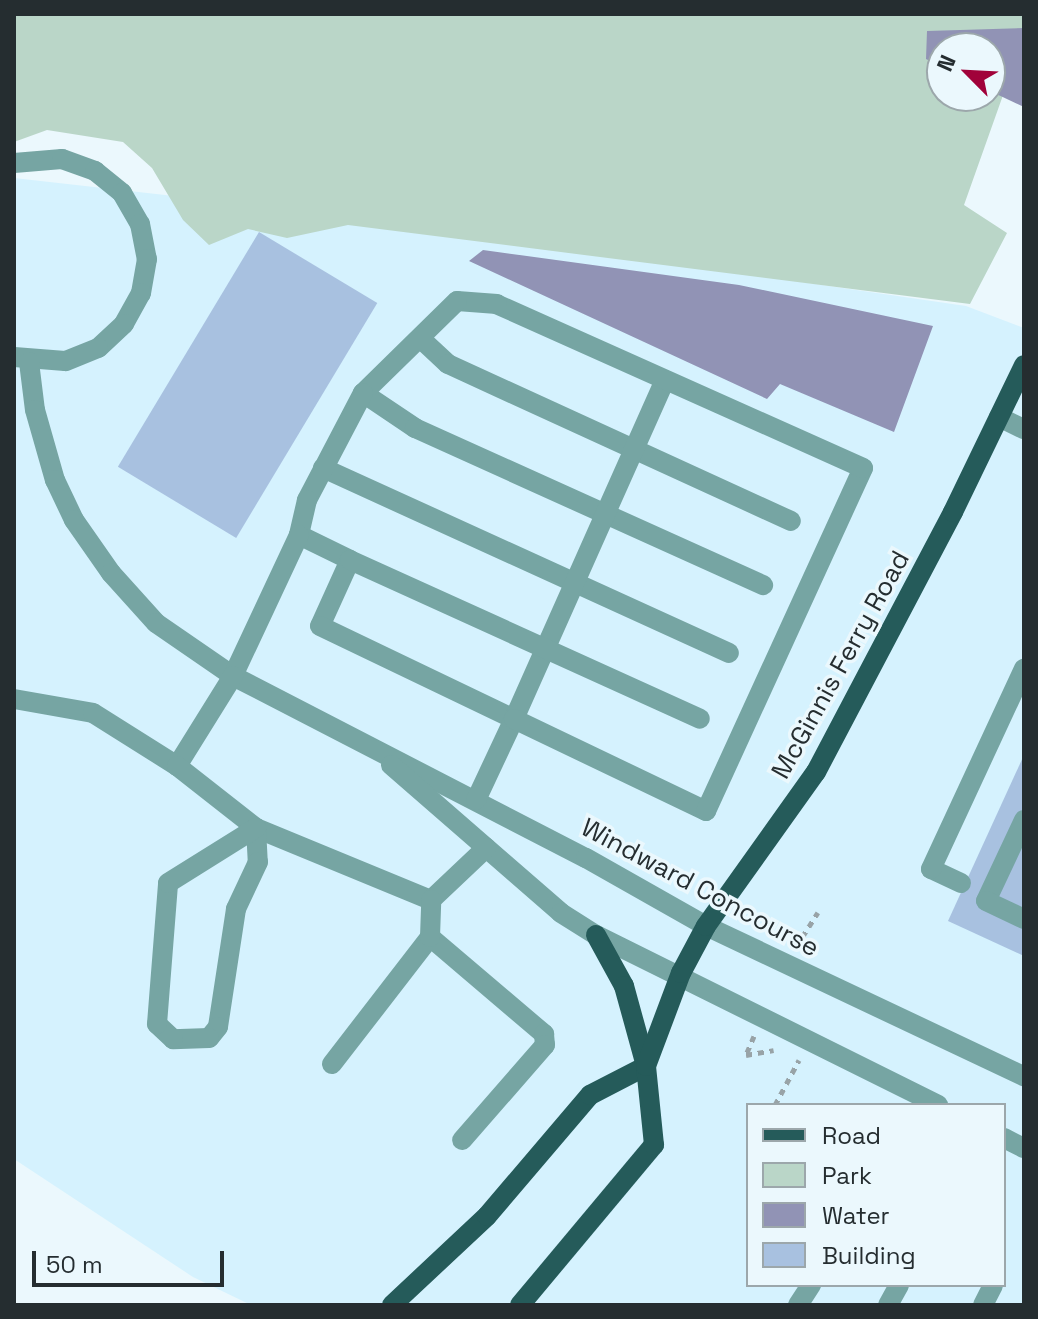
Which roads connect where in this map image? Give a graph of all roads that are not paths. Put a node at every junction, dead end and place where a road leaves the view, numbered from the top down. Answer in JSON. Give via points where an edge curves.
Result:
{"nodes":[{"id":1,"x":14,"y":163,"type":"edge"},
{"id":2,"x":420,"y":338,"type":"junction"},
{"id":3,"x":22,"y":360,"type":"edge"},
{"id":4,"x":1024,"y":365,"type":"edge"},
{"id":5,"x":665,"y":380,"type":"junction"},
{"id":6,"x":363,"y":393,"type":"junction"},
{"id":7,"x":999,"y":417,"type":"junction"},
{"id":8,"x":1024,"y":429,"type":"edge"},
{"id":9,"x":635,"y":448,"type":"junction"},
{"id":10,"x":323,"y":468,"type":"junction"},
{"id":11,"x":605,"y":516,"type":"junction"},
{"id":12,"x":791,"y":521,"type":"dead end"},
{"id":13,"x":299,"y":535,"type":"junction"},
{"id":14,"x":350,"y":560,"type":"junction"},
{"id":15,"x":574,"y":584,"type":"junction"},
{"id":16,"x":763,"y":585,"type":"dead end"},
{"id":17,"x":546,"y":647,"type":"junction"},
{"id":18,"x":729,"y":653,"type":"dead end"},
{"id":19,"x":1024,"y":669,"type":"edge"},
{"id":20,"x":233,"y":676,"type":"junction"},
{"id":21,"x":14,"y":699,"type":"edge"},
{"id":22,"x":514,"y":719,"type":"junction"},
{"id":23,"x":700,"y":719,"type":"dead end"},
{"id":24,"x":357,"y":738,"type":"junction"},
{"id":25,"x":177,"y":766,"type":"junction"},
{"id":26,"x":476,"y":800,"type":"junction"},
{"id":27,"x":1024,"y":820,"type":"edge"},
{"id":28,"x":256,"y":828,"type":"junction"},
{"id":29,"x":486,"y":848,"type":"junction"},
{"id":30,"x":961,"y":883,"type":"dead end"},
{"id":31,"x":431,"y":900,"type":"junction"},
{"id":32,"x":1024,"y":919,"type":"edge"},
{"id":33,"x":706,"y":926,"type":"junction"},
{"id":34,"x":596,"y":935,"type":"junction"},
{"id":35,"x":430,"y":937,"type":"junction"},
{"id":36,"x":681,"y":973,"type":"junction"},
{"id":37,"x":332,"y":1064,"type":"dead end"},
{"id":38,"x":646,"y":1066,"type":"junction"},
{"id":39,"x":1024,"y":1076,"type":"edge"},
{"id":40,"x":934,"y":1103,"type":"edge"},
{"id":41,"x":1006,"y":1139,"type":"edge"},
{"id":42,"x":462,"y":1140,"type":"dead end"},
{"id":43,"x":1024,"y":1148,"type":"edge"},
{"id":44,"x":810,"y":1287,"type":"edge"},
{"id":45,"x":898,"y":1287,"type":"edge"},
{"id":46,"x":992,"y":1287,"type":"edge"},
{"id":47,"x":392,"y":1305,"type":"edge"},
{"id":48,"x":520,"y":1305,"type":"edge"},
{"id":49,"x":798,"y":1305,"type":"edge"},
{"id":50,"x":888,"y":1305,"type":"edge"},
{"id":51,"x":983,"y":1305,"type":"edge"}],
"edges":[{"from":1,"to":3,"type":"street","via":[[62,159],[95,171],[122,193],[140,224],[147,259],[136,304],[98,348],[65,361]]},
{"from":2,"to":5,"type":"street","via":[[457,301],[497,304]]},
{"from":2,"to":6,"type":"street"},
{"from":2,"to":9,"type":"street","via":[[448,364]]},
{"from":3,"to":20,"type":"street","name":"Windward Concourse","via":[[53,474],[74,520],[111,573],[156,623]]},
{"from":4,"to":7,"type":"main road","name":"McGinnis Ferry Road"},
{"from":5,"to":9,"type":"street"},
{"from":5,"to":22,"type":"street","via":[[863,468],[706,811]]},
{"from":6,"to":10,"type":"street"},
{"from":6,"to":11,"type":"street","via":[[415,428]]},
{"from":7,"to":8,"type":"street"},
{"from":7,"to":33,"type":"main road","name":"McGinnis Ferry Road","via":[[816,772]]},
{"from":9,"to":11,"type":"street"},
{"from":9,"to":12,"type":"street"},
{"from":10,"to":13,"type":"street","via":[[307,500]]},
{"from":10,"to":15,"type":"street"},
{"from":11,"to":15,"type":"street"},
{"from":11,"to":16,"type":"street"},
{"from":13,"to":14,"type":"street"},
{"from":13,"to":20,"type":"street"},
{"from":14,"to":17,"type":"street"},
{"from":14,"to":22,"type":"street","via":[[320,626]]},
{"from":15,"to":17,"type":"street"},
{"from":15,"to":18,"type":"street"},
{"from":17,"to":22,"type":"street"},
{"from":17,"to":23,"type":"street"},
{"from":19,"to":30,"type":"street","via":[[931,869]]},
{"from":20,"to":24,"type":"street","name":"Windward Concourse"},
{"from":20,"to":25,"type":"street"},
{"from":21,"to":25,"type":"street","via":[[93,713]]},
{"from":22,"to":26,"type":"street"},
{"from":24,"to":26,"type":"street","name":"Windward Concourse"},
{"from":24,"to":29,"type":"street","name":"Windward Concourse"},
{"from":25,"to":28,"type":"street"},
{"from":26,"to":33,"type":"street","name":"Windward Concourse"},
{"from":27,"to":32,"type":"street","via":[[986,901]]},
{"from":28,"to":28,"type":"street","via":[[168,883],[157,1024],[173,1039],[209,1038],[218,1027],[236,909],[258,862]]},
{"from":28,"to":31,"type":"street"},
{"from":29,"to":31,"type":"street"},
{"from":29,"to":34,"type":"street","name":"Windward Concourse"},
{"from":31,"to":35,"type":"street"},
{"from":33,"to":36,"type":"main road","name":"McGinnis Ferry Road"},
{"from":33,"to":39,"type":"street","name":"Windward Concourse"},
{"from":34,"to":36,"type":"street","name":"Windward Concourse"},
{"from":34,"to":38,"type":"main road","via":[[624,986]]},
{"from":35,"to":37,"type":"street"},
{"from":35,"to":42,"type":"street","via":[[544,1034],[545,1045]]},
{"from":36,"to":38,"type":"main road","name":"McGinnis Ferry Road"},
{"from":36,"to":40,"type":"street","name":"Windward Concourse"},
{"from":38,"to":47,"type":"main road","via":[[590,1095],[487,1216]]},
{"from":38,"to":48,"type":"main road","name":"McGinnis Ferry Road","via":[[654,1145]]},
{"from":41,"to":43,"type":"street"},
{"from":44,"to":49,"type":"street"},
{"from":45,"to":50,"type":"street"},
{"from":46,"to":51,"type":"street"}]}
